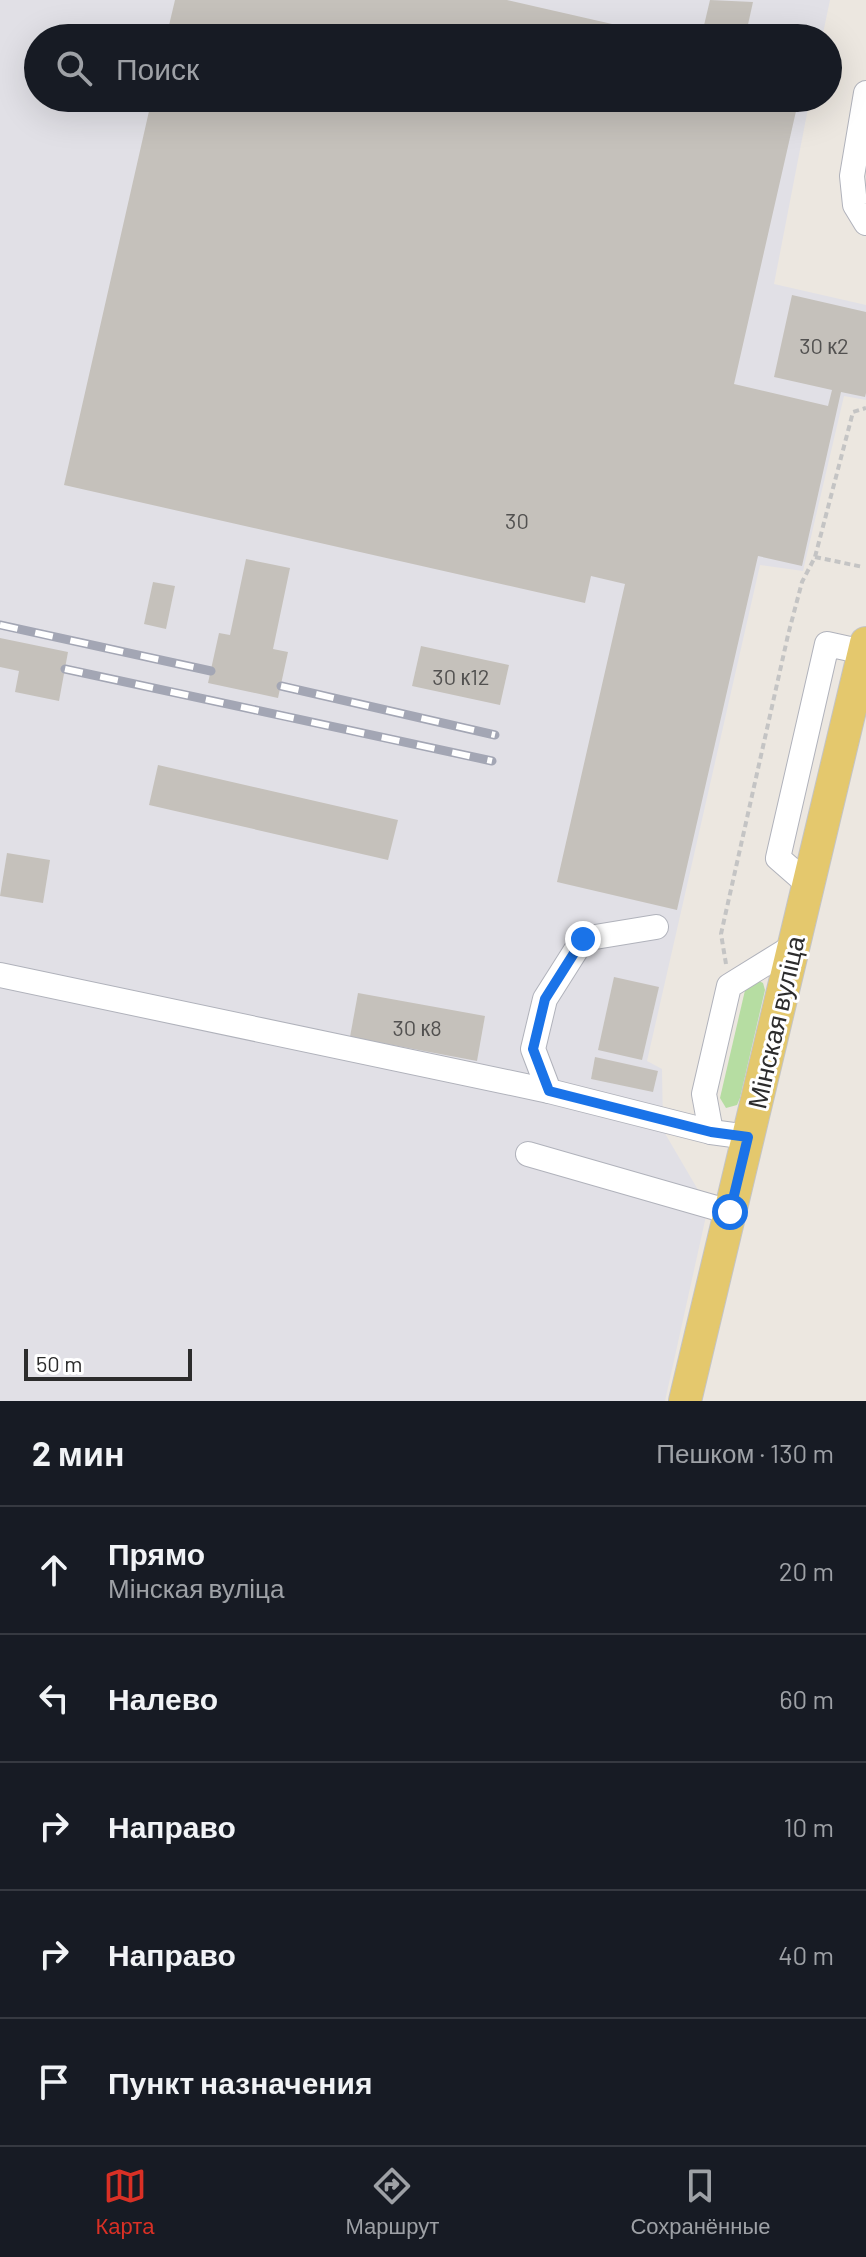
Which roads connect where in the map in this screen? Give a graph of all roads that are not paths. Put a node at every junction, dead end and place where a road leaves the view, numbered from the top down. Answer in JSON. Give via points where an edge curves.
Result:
{"nodes":[{"id":1,"x":866,"y":93,"type":"edge"},
{"id":2,"x":866,"y":223,"type":"edge"},
{"id":3,"x":865,"y":647,"type":"edge"},
{"id":4,"x":656,"y":927,"type":"dead end"},
{"id":5,"x":792,"y":947,"type":"junction"},
{"id":6,"x":0,"y":975,"type":"edge"},
{"id":7,"x":549,"y":1091,"type":"junction"},
{"id":8,"x":711,"y":1132,"type":"junction"},
{"id":9,"x":748,"y":1137,"type":"junction"},
{"id":10,"x":528,"y":1154,"type":"dead end"},
{"id":11,"x":730,"y":1212,"type":"junction"},
{"id":12,"x":685,"y":1401,"type":"edge"}],
"edges":[{"from":1,"to":2,"type":"lane","via":[[852,176],[855,205]]},
{"from":3,"to":5,"type":"main road","name":"Мінская вуліца"},
{"from":4,"to":7,"type":"lane","via":[[583,939],[545,999],[533,1049]]},
{"from":5,"to":8,"type":"lane","via":[[729,986],[704,1094]]},
{"from":5,"to":9,"type":"main road","name":"Мінская вуліца"},
{"from":6,"to":7,"type":"lane"},
{"from":7,"to":8,"type":"lane"},
{"from":8,"to":9,"type":"lane"},
{"from":9,"to":11,"type":"main road","name":"Мінская вуліца"},
{"from":10,"to":11,"type":"lane"},
{"from":11,"to":12,"type":"main road","name":"Мінская вуліца"}]}
